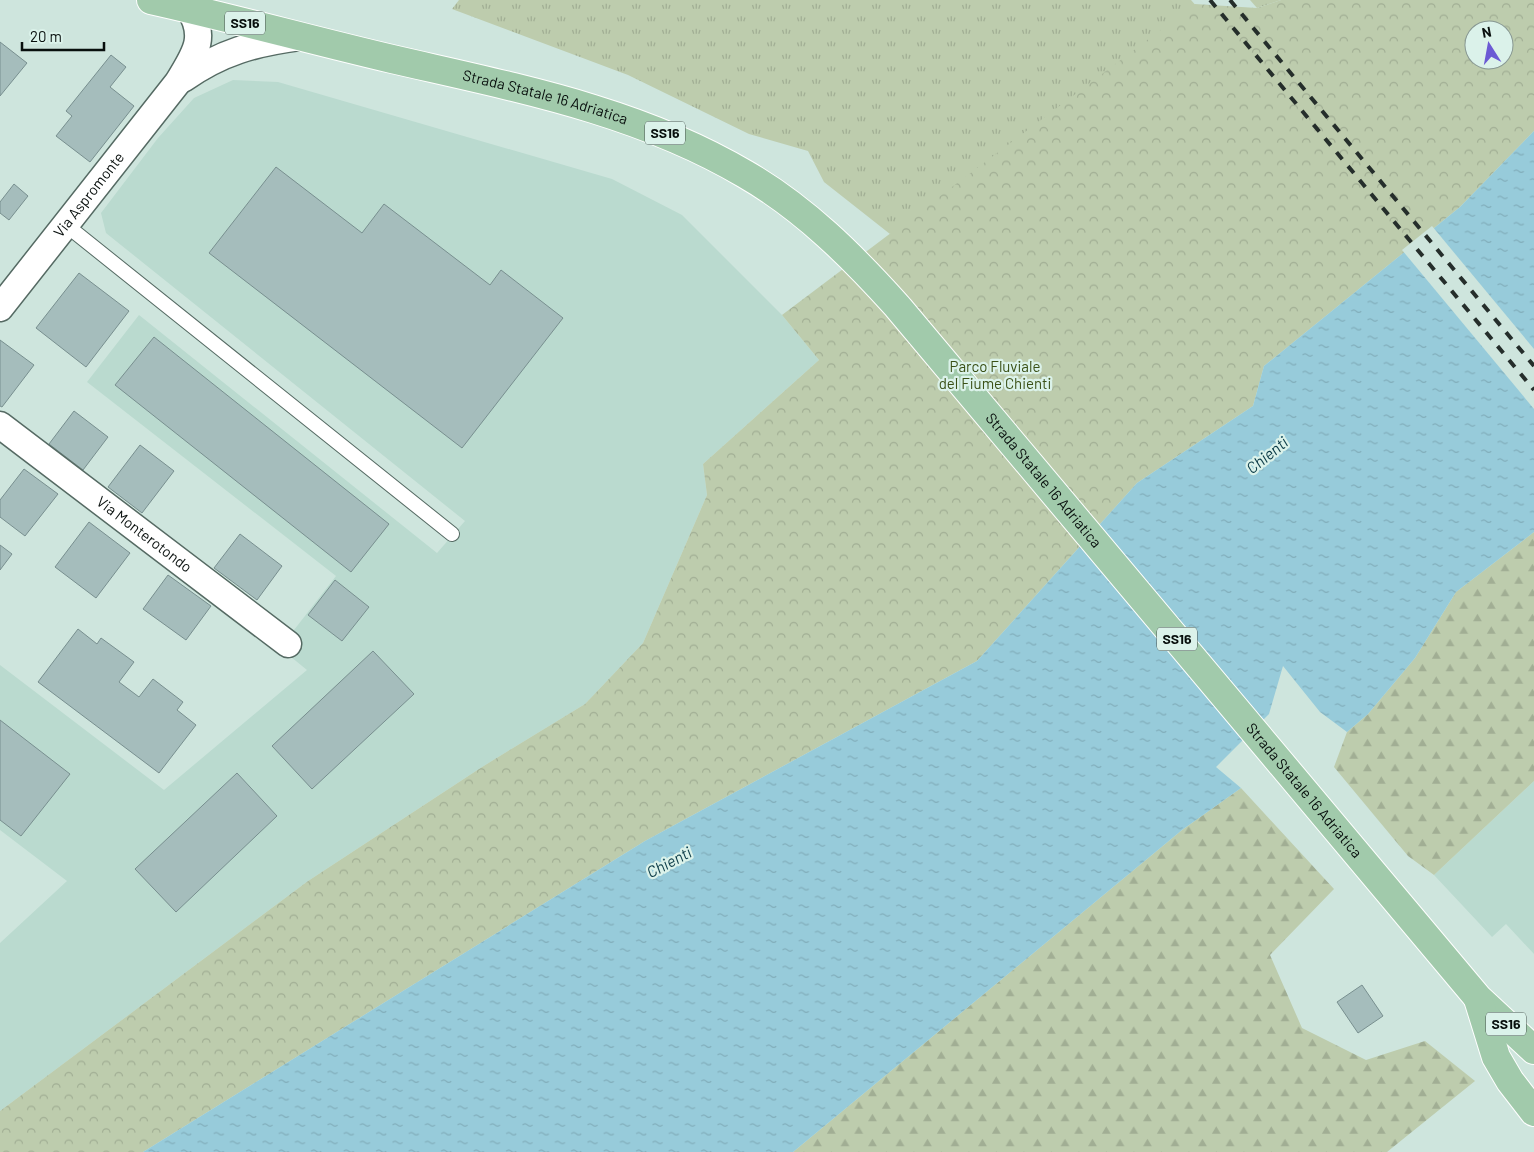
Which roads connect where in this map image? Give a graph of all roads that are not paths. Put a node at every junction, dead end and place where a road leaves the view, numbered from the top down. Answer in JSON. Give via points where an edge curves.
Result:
{"nodes":[{"id":1,"x":151,"y":0,"type":"edge"},
{"id":2,"x":194,"y":4,"type":"edge"},
{"id":3,"x":302,"y":37,"type":"junction"},
{"id":4,"x":383,"y":57,"type":"junction"},
{"id":5,"x":178,"y":82,"type":"junction"},
{"id":6,"x":66,"y":225,"type":"junction"},
{"id":7,"x":0,"y":308,"type":"edge"},
{"id":8,"x":0,"y":425,"type":"edge"},
{"id":9,"x":452,"y":534,"type":"dead end"},
{"id":10,"x":288,"y":644,"type":"dead end"},
{"id":11,"x":1478,"y":998,"type":"junction"},
{"id":12,"x":1534,"y":1050,"type":"edge"},
{"id":13,"x":1534,"y":1112,"type":"edge"}],
"edges":[{"from":1,"to":2,"type":"main road","number":"SS16"},
{"from":2,"to":3,"type":"main road","name":"Strada Statale 16 Adriatica","number":"SS16"},
{"from":2,"to":4,"type":"main road","name":"Strada Statale 16 Adriatica","number":"SS16","via":[[332,37]]},
{"from":2,"to":5,"type":"street","name":"Via Aspromonte","via":[[199,42]]},
{"from":3,"to":4,"type":"main road","name":"Strada Statale 16 Adriatica","number":"SS16"},
{"from":3,"to":5,"type":"street","name":"Via Aspromonte","via":[[260,43],[225,54],[205,63]]},
{"from":4,"to":11,"type":"main road","name":"Strada Statale 16 Adriatica","number":"SS16","via":[[538,93],[638,123],[707,152],[746,174],[812,221],[846,251],[897,306]]},
{"from":5,"to":6,"type":"street","name":"Via Aspromonte"},
{"from":6,"to":7,"type":"street","name":"Via Aspromonte"},
{"from":6,"to":9,"type":"lane"},
{"from":8,"to":10,"type":"street","name":"Via Monterotondo"},
{"from":11,"to":12,"type":"main road","name":"Strada Statale 16 Adriatica","number":"SS16"},
{"from":11,"to":13,"type":"main road","via":[[1496,1057]]}]}
